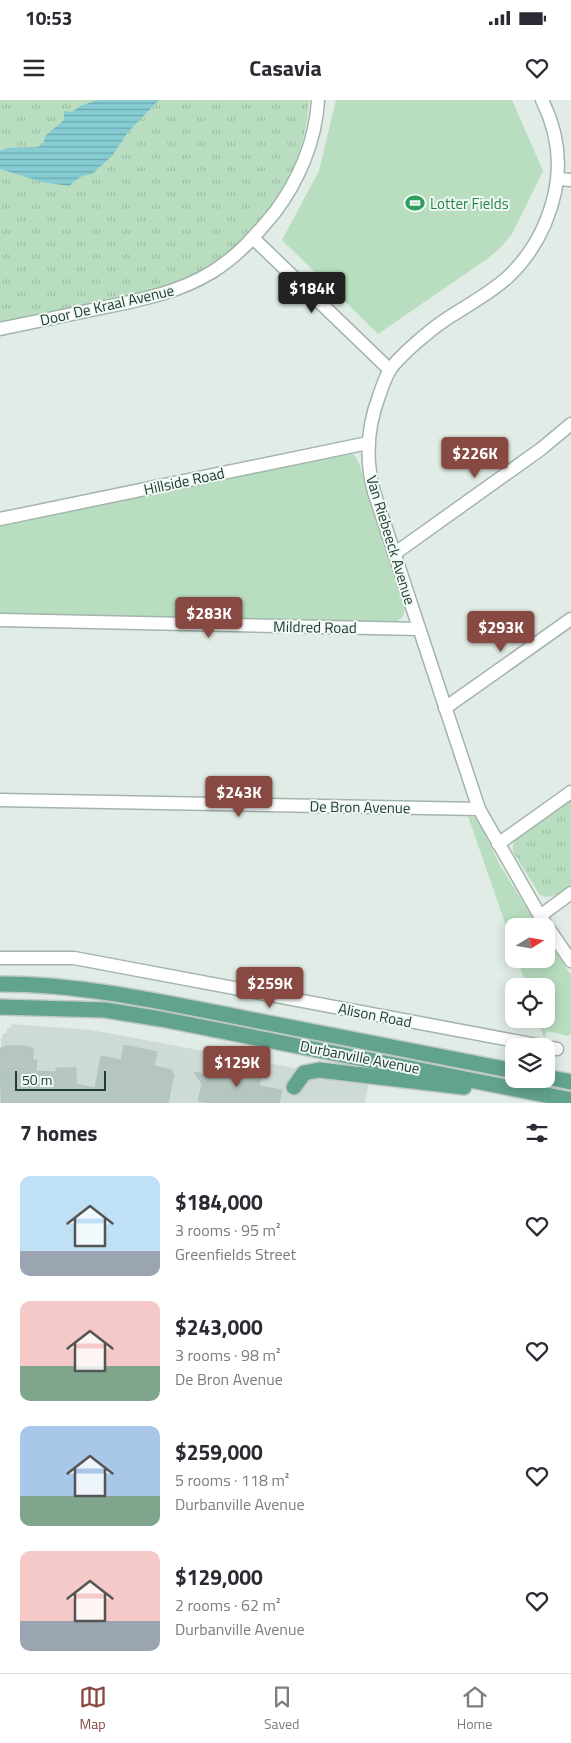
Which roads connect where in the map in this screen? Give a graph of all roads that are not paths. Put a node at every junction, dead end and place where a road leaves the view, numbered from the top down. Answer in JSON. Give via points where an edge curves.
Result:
{"nodes":[{"id":1,"x":318,"y":100,"type":"edge"},
{"id":2,"x":542,"y":100,"type":"edge"},
{"id":3,"x":558,"y":179,"type":"junction"},
{"id":4,"x":571,"y":180,"type":"edge"},
{"id":5,"x":253,"y":238,"type":"junction"},
{"id":6,"x":0,"y":329,"type":"edge"},
{"id":7,"x":390,"y":370,"type":"junction"},
{"id":8,"x":571,"y":424,"type":"edge"},
{"id":9,"x":368,"y":443,"type":"junction"},
{"id":10,"x":0,"y":519,"type":"edge"},
{"id":11,"x":394,"y":554,"type":"junction"},
{"id":12,"x":571,"y":619,"type":"edge"},
{"id":13,"x":0,"y":620,"type":"edge"},
{"id":14,"x":419,"y":629,"type":"junction"},
{"id":15,"x":446,"y":708,"type":"junction"},
{"id":16,"x":571,"y":792,"type":"edge"},
{"id":17,"x":0,"y":800,"type":"edge"},
{"id":18,"x":479,"y":810,"type":"junction"},
{"id":19,"x":498,"y":844,"type":"junction"},
{"id":20,"x":571,"y":893,"type":"edge"},
{"id":21,"x":540,"y":916,"type":"junction"},
{"id":22,"x":0,"y":958,"type":"edge"},
{"id":23,"x":571,"y":961,"type":"edge"},
{"id":24,"x":0,"y":984,"type":"edge"},
{"id":25,"x":0,"y":1007,"type":"edge"},
{"id":26,"x":505,"y":1039,"type":"edge"},
{"id":27,"x":505,"y":1069,"type":"edge"},
{"id":28,"x":555,"y":1079,"type":"edge"},
{"id":29,"x":571,"y":1082,"type":"edge"},
{"id":30,"x":505,"y":1086,"type":"edge"},
{"id":31,"x":505,"y":1087,"type":"edge"},
{"id":32,"x":294,"y":1088,"type":"dead end"},
{"id":33,"x":516,"y":1088,"type":"edge"},
{"id":34,"x":571,"y":1100,"type":"edge"}],
"edges":[{"from":1,"to":5,"type":"street","name":"Door De Kraal Avenue","via":[[313,132],[298,176]]},
{"from":2,"to":3,"type":"street","name":"Van Riebeeck Avenue","via":[[558,149]]},
{"from":3,"to":4,"type":"street"},
{"from":3,"to":7,"type":"street","name":"Van Riebeeck Avenue","via":[[542,230],[520,264],[507,278],[436,326]]},
{"from":5,"to":6,"type":"street","name":"Door De Kraal Avenue","via":[[212,272],[171,291]]},
{"from":5,"to":7,"type":"street"},
{"from":7,"to":9,"type":"street","name":"Van Riebeeck Avenue","via":[[374,410]]},
{"from":8,"to":11,"type":"street"},
{"from":9,"to":10,"type":"street","name":"Hillside Road"},
{"from":9,"to":11,"type":"street","name":"Van Riebeeck Avenue","via":[[371,481]]},
{"from":11,"to":14,"type":"street","name":"Van Riebeeck Avenue"},
{"from":12,"to":15,"type":"street"},
{"from":13,"to":14,"type":"street","name":"Mildred Road"},
{"from":14,"to":15,"type":"street","name":"Van Riebeeck Avenue"},
{"from":15,"to":18,"type":"street","name":"Van Riebeeck Avenue"},
{"from":16,"to":19,"type":"street"},
{"from":17,"to":18,"type":"street","name":"De Bron Avenue"},
{"from":18,"to":19,"type":"street","name":"Van Riebeeck Avenue"},
{"from":19,"to":21,"type":"street","name":"Van Riebeeck Avenue"},
{"from":20,"to":21,"type":"street"},
{"from":21,"to":23,"type":"street","name":"Van Riebeeck Avenue"},
{"from":22,"to":26,"type":"street","name":"Alison Road","via":[[74,958]]},
{"from":24,"to":27,"type":"main road","name":"Durbanville Avenue","via":[[104,992]]},
{"from":25,"to":30,"type":"main road","name":"Durbanville Avenue","via":[[105,1010]]},
{"from":28,"to":29,"type":"main road"},
{"from":31,"to":32,"type":"main road","via":[[468,1087],[318,1070],[304,1073]]},
{"from":33,"to":34,"type":"main road","name":"Durbanville Avenue"}]}
